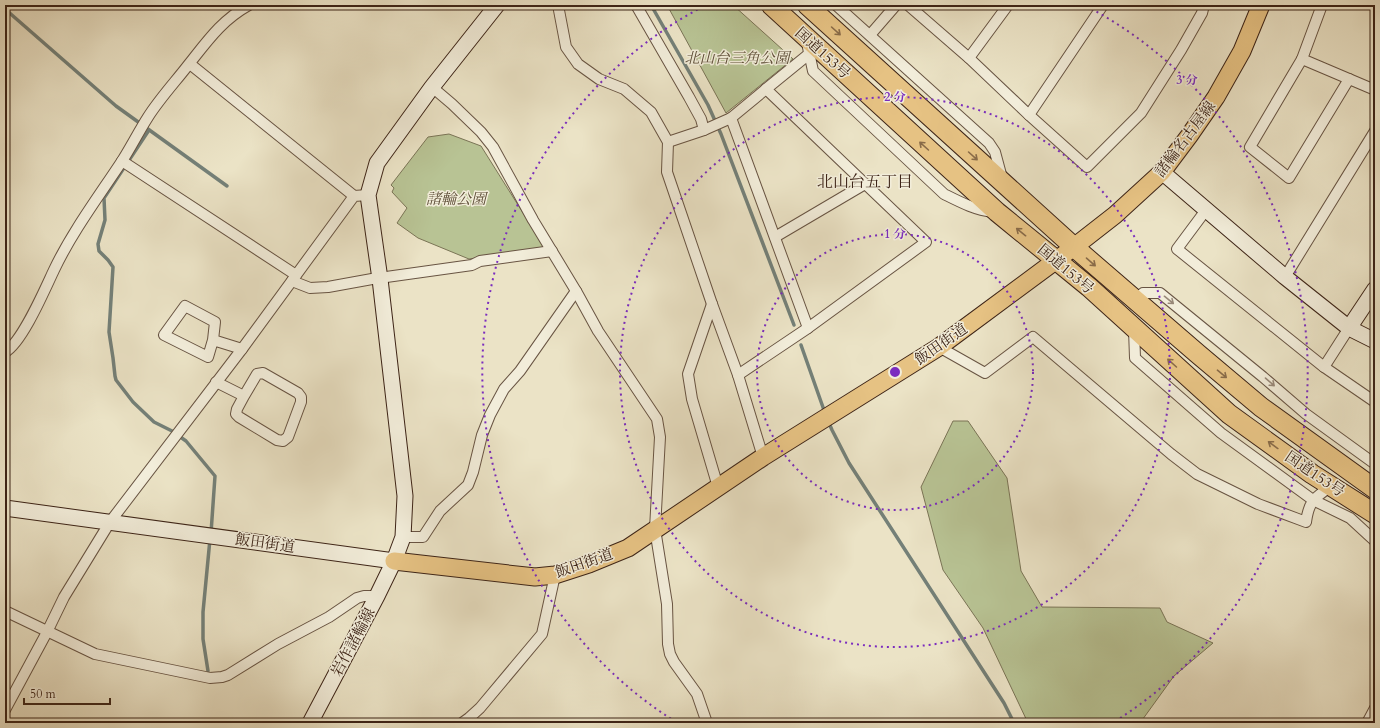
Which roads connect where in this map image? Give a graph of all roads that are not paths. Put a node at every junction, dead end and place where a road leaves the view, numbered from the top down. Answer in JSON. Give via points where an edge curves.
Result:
{"nodes":[{"id":1,"x":249,"y":5,"type":"edge"},
{"id":2,"x":497,"y":5,"type":"edge"},
{"id":3,"x":558,"y":5,"type":"edge"},
{"id":4,"x":636,"y":5,"type":"edge"},
{"id":5,"x":771,"y":5,"type":"edge"},
{"id":6,"x":807,"y":5,"type":"edge"},
{"id":7,"x":836,"y":5,"type":"edge"},
{"id":8,"x":896,"y":5,"type":"edge"},
{"id":9,"x":908,"y":5,"type":"edge"},
{"id":10,"x":1008,"y":5,"type":"edge"},
{"id":11,"x":1103,"y":5,"type":"edge"},
{"id":12,"x":1204,"y":5,"type":"edge"},
{"id":13,"x":1261,"y":5,"type":"edge"},
{"id":14,"x":1322,"y":5,"type":"edge"},
{"id":15,"x":870,"y":35,"type":"junction"},
{"id":16,"x":807,"y":46,"type":"junction"},
{"id":17,"x":969,"y":58,"type":"junction"},
{"id":18,"x":1302,"y":59,"type":"junction"},
{"id":19,"x":190,"y":64,"type":"junction"},
{"id":20,"x":1348,"y":79,"type":"junction"},
{"id":21,"x":432,"y":87,"type":"junction"},
{"id":22,"x":766,"y":89,"type":"junction"},
{"id":23,"x":1375,"y":90,"type":"edge"},
{"id":24,"x":1029,"y":116,"type":"junction"},
{"id":25,"x":728,"y":119,"type":"junction"},
{"id":26,"x":707,"y":128,"type":"junction"},
{"id":27,"x":1375,"y":131,"type":"edge"},
{"id":28,"x":668,"y":142,"type":"junction"},
{"id":29,"x":122,"y":161,"type":"junction"},
{"id":30,"x":1162,"y":172,"type":"junction"},
{"id":31,"x":865,"y":184,"type":"junction"},
{"id":32,"x":1004,"y":184,"type":"junction"},
{"id":33,"x":361,"y":195,"type":"junction"},
{"id":34,"x":1206,"y":210,"type":"junction"},
{"id":35,"x":775,"y":237,"type":"junction"},
{"id":36,"x":1074,"y":247,"type":"junction"},
{"id":37,"x":552,"y":251,"type":"junction"},
{"id":38,"x":1056,"y":260,"type":"junction"},
{"id":39,"x":1285,"y":277,"type":"junction"},
{"id":40,"x":294,"y":278,"type":"junction"},
{"id":41,"x":380,"y":279,"type":"junction"},
{"id":42,"x":1375,"y":290,"type":"edge"},
{"id":43,"x":576,"y":291,"type":"junction"},
{"id":44,"x":1135,"y":300,"type":"junction"},
{"id":45,"x":712,"y":304,"type":"junction"},
{"id":46,"x":808,"y":328,"type":"junction"},
{"id":47,"x":1349,"y":328,"type":"junction"},
{"id":48,"x":1134,"y":329,"type":"junction"},
{"id":49,"x":213,"y":340,"type":"junction"},
{"id":50,"x":1375,"y":341,"type":"edge"},
{"id":51,"x":939,"y":347,"type":"junction"},
{"id":52,"x":242,"y":349,"type":"junction"},
{"id":53,"x":5,"y":352,"type":"edge"},
{"id":54,"x":1324,"y":367,"type":"junction"},
{"id":55,"x":738,"y":375,"type":"junction"},
{"id":56,"x":216,"y":382,"type":"junction"},
{"id":57,"x":244,"y":396,"type":"junction"},
{"id":58,"x":1375,"y":402,"type":"edge"},
{"id":59,"x":763,"y":457,"type":"junction"},
{"id":60,"x":1375,"y":464,"type":"edge"},
{"id":61,"x":1331,"y":486,"type":"junction"},
{"id":62,"x":718,"y":488,"type":"junction"},
{"id":63,"x":1375,"y":489,"type":"edge"},
{"id":64,"x":1313,"y":500,"type":"junction"},
{"id":65,"x":5,"y":508,"type":"edge"},
{"id":66,"x":1375,"y":514,"type":"edge"},
{"id":67,"x":110,"y":522,"type":"junction"},
{"id":68,"x":655,"y":529,"type":"junction"},
{"id":69,"x":403,"y":537,"type":"junction"},
{"id":70,"x":1375,"y":540,"type":"edge"},
{"id":71,"x":394,"y":561,"type":"junction"},
{"id":72,"x":555,"y":575,"type":"junction"},
{"id":73,"x":377,"y":596,"type":"junction"},
{"id":74,"x":5,"y":611,"type":"edge"},
{"id":75,"x":47,"y":632,"type":"junction"},
{"id":76,"x":1375,"y":708,"type":"edge"},
{"id":77,"x":5,"y":710,"type":"edge"},
{"id":78,"x":310,"y":723,"type":"edge"},
{"id":79,"x":462,"y":723,"type":"edge"},
{"id":80,"x":707,"y":723,"type":"edge"},
{"id":81,"x":1368,"y":723,"type":"edge"}],
"edges":[{"from":1,"to":19,"type":"street","via":[[216,30]]},
{"from":2,"to":21,"type":"street"},
{"from":3,"to":28,"type":"street","via":[[566,47],[578,64],[599,79],[624,89],[651,112]]},
{"from":4,"to":26,"type":"street"},
{"from":5,"to":16,"type":"highway","name":"国道153号"},
{"from":6,"to":32,"type":"highway","name":"国道153号","one_way":true},
{"from":7,"to":15,"type":"street"},
{"from":8,"to":15,"type":"street"},
{"from":9,"to":17,"type":"street"},
{"from":10,"to":17,"type":"street"},
{"from":11,"to":24,"type":"street"},
{"from":12,"to":24,"type":"street","via":[[1181,50],[1141,113],[1087,167]]},
{"from":13,"to":30,"type":"main road","name":"諸輪名古屋線","via":[[1242,51],[1216,97]]},
{"from":14,"to":18,"type":"street"},
{"from":15,"to":32,"type":"street","via":[[989,143],[995,152]]},
{"from":16,"to":22,"type":"street"},
{"from":38,"to":16,"type":"highway","name":"国道153号","one_way":true,"via":[[997,212]]},
{"from":17,"to":24,"type":"street"},
{"from":18,"to":20,"type":"street"},
{"from":18,"to":20,"type":"street","via":[[1250,147],[1289,178]]},
{"from":19,"to":29,"type":"street","via":[[149,116]]},
{"from":19,"to":33,"type":"street"},
{"from":20,"to":23,"type":"street"},
{"from":21,"to":33,"type":"street","via":[[377,163]]},
{"from":21,"to":37,"type":"street","via":[[481,132],[493,147]]},
{"from":22,"to":25,"type":"street"},
{"from":22,"to":31,"type":"street"},
{"from":25,"to":26,"type":"street"},
{"from":25,"to":35,"type":"street"},
{"from":26,"to":28,"type":"street"},
{"from":27,"to":39,"type":"street"},
{"from":28,"to":45,"type":"street","via":[[667,172]]},
{"from":29,"to":40,"type":"street"},
{"from":29,"to":53,"type":"street","via":[[54,269],[19,338]]},
{"from":30,"to":34,"type":"street"},
{"from":30,"to":36,"type":"main road","name":"諸輪名古屋線","via":[[1115,215]]},
{"from":31,"to":35,"type":"street"},
{"from":31,"to":46,"type":"street","via":[[926,242]]},
{"from":32,"to":36,"type":"highway","name":"国道153号"},
{"from":33,"to":40,"type":"street"},
{"from":33,"to":41,"type":"street","name":"岩作諸輪線"},
{"from":34,"to":39,"type":"street"},
{"from":34,"to":54,"type":"street","via":[[1177,249]]},
{"from":35,"to":46,"type":"street"},
{"from":36,"to":38,"type":"main road","name":"諸輪名古屋線"},
{"from":36,"to":44,"type":"highway","name":"国道153号","one_way":true},
{"from":37,"to":41,"type":"street","via":[[480,260],[472,265]]},
{"from":37,"to":43,"type":"street"},
{"from":38,"to":48,"type":"highway","name":"国道153号"},
{"from":38,"to":51,"type":"main road","name":"飯田街道"},
{"from":39,"to":47,"type":"street"},
{"from":40,"to":41,"type":"street","via":[[305,286],[319,288]]},
{"from":40,"to":52,"type":"street"},
{"from":41,"to":69,"type":"street","name":"岩作諸輪線","via":[[405,496]]},
{"from":42,"to":47,"type":"street"},
{"from":43,"to":68,"type":"street","via":[[598,331],[657,419],[660,437]]},
{"from":43,"to":69,"type":"street","via":[[520,371],[504,389],[482,435],[468,485],[440,511],[423,537]]},
{"from":44,"to":60,"type":"street","one_way":true,"via":[[1143,293],[1160,293],[1306,414]]},
{"from":44,"to":63,"type":"highway","name":"国道153号","one_way":true,"via":[[1261,407]]},
{"from":45,"to":55,"type":"street"},
{"from":45,"to":62,"type":"street","via":[[688,374],[692,399]]},
{"from":46,"to":55,"type":"street"},
{"from":47,"to":50,"type":"street"},
{"from":47,"to":54,"type":"street"},
{"from":61,"to":48,"type":"highway","name":"国道153号","one_way":true,"via":[[1229,414]]},
{"from":48,"to":64,"type":"street","via":[[1135,358],[1221,433]]},
{"from":49,"to":49,"type":"street","via":[[216,322],[185,306],[164,335],[208,357]]},
{"from":49,"to":52,"type":"street"},
{"from":51,"to":59,"type":"main road","name":"飯田街道"},
{"from":51,"to":64,"type":"street","via":[[985,373],[1033,337],[1197,474],[1258,504],[1306,522]]},
{"from":52,"to":56,"type":"street"},
{"from":54,"to":58,"type":"street"},
{"from":55,"to":59,"type":"street"},
{"from":56,"to":57,"type":"street"},
{"from":56,"to":67,"type":"street"},
{"from":57,"to":57,"type":"street","via":[[258,374],[263,372],[299,394],[301,402],[288,437],[283,441],[277,440],[239,417],[236,414],[237,409]]},
{"from":59,"to":62,"type":"main road","name":"飯田街道"},
{"from":61,"to":64,"type":"street"},
{"from":61,"to":66,"type":"highway","name":"国道153号"},
{"from":62,"to":68,"type":"main road","name":"飯田街道"},
{"from":64,"to":70,"type":"street","via":[[1350,518]]},
{"from":65,"to":67,"type":"street","name":"飯田街道"},
{"from":67,"to":71,"type":"street","name":"飯田街道"},
{"from":67,"to":75,"type":"street","via":[[64,597]]},
{"from":68,"to":72,"type":"main road","name":"飯田街道","via":[[628,548]]},
{"from":68,"to":80,"type":"street","via":[[667,604],[670,654],[698,694]]},
{"from":69,"to":71,"type":"street","name":"岩作諸輪線"},
{"from":71,"to":72,"type":"main road","name":"飯田街道","via":[[535,577]]},
{"from":71,"to":73,"type":"street","name":"岩作諸輪線"},
{"from":72,"to":79,"type":"street","via":[[542,634],[480,708]]},
{"from":73,"to":75,"type":"street","via":[[357,598],[228,675],[216,678],[95,654]]},
{"from":73,"to":78,"type":"street","name":"岩作諸輪線"},
{"from":74,"to":75,"type":"street"},
{"from":75,"to":77,"type":"street"},
{"from":76,"to":81,"type":"street"}]}
